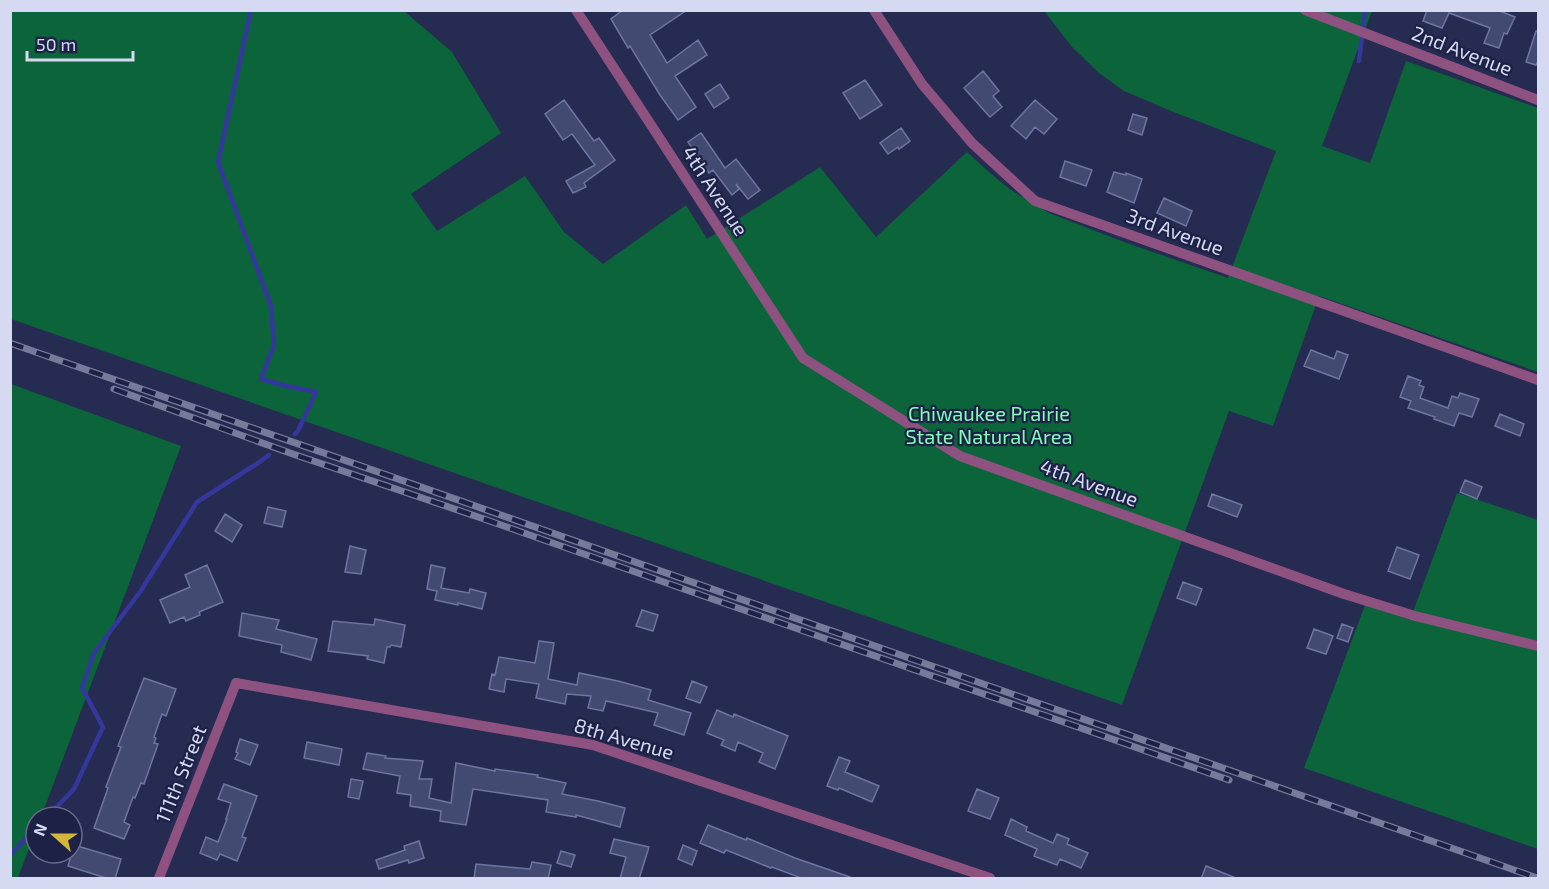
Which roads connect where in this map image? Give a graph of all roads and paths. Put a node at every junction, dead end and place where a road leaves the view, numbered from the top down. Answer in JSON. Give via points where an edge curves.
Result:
{"nodes":[{"id":1,"x":576,"y":10,"type":"edge"},
{"id":2,"x":874,"y":10,"type":"edge"},
{"id":3,"x":1305,"y":10,"type":"edge"},
{"id":4,"x":1539,"y":100,"type":"edge"},
{"id":5,"x":1539,"y":380,"type":"edge"},
{"id":6,"x":1539,"y":646,"type":"edge"},
{"id":7,"x":236,"y":683,"type":"joint"},
{"id":8,"x":159,"y":879,"type":"edge"},
{"id":9,"x":990,"y":879,"type":"edge"}],
"edges":[{"from":1,"to":6,"type":"street","name":"4th Avenue","via":[[802,358],[960,456],[1354,597]]},
{"from":2,"to":5,"type":"street","name":"3rd Avenue","via":[[922,84],[972,143],[1035,201]]},
{"from":3,"to":4,"type":"street","name":"2nd Avenue"},
{"from":7,"to":8,"type":"street","name":"111th Street"},
{"from":7,"to":9,"type":"street","name":"8th Avenue","via":[[593,745]]}]}
